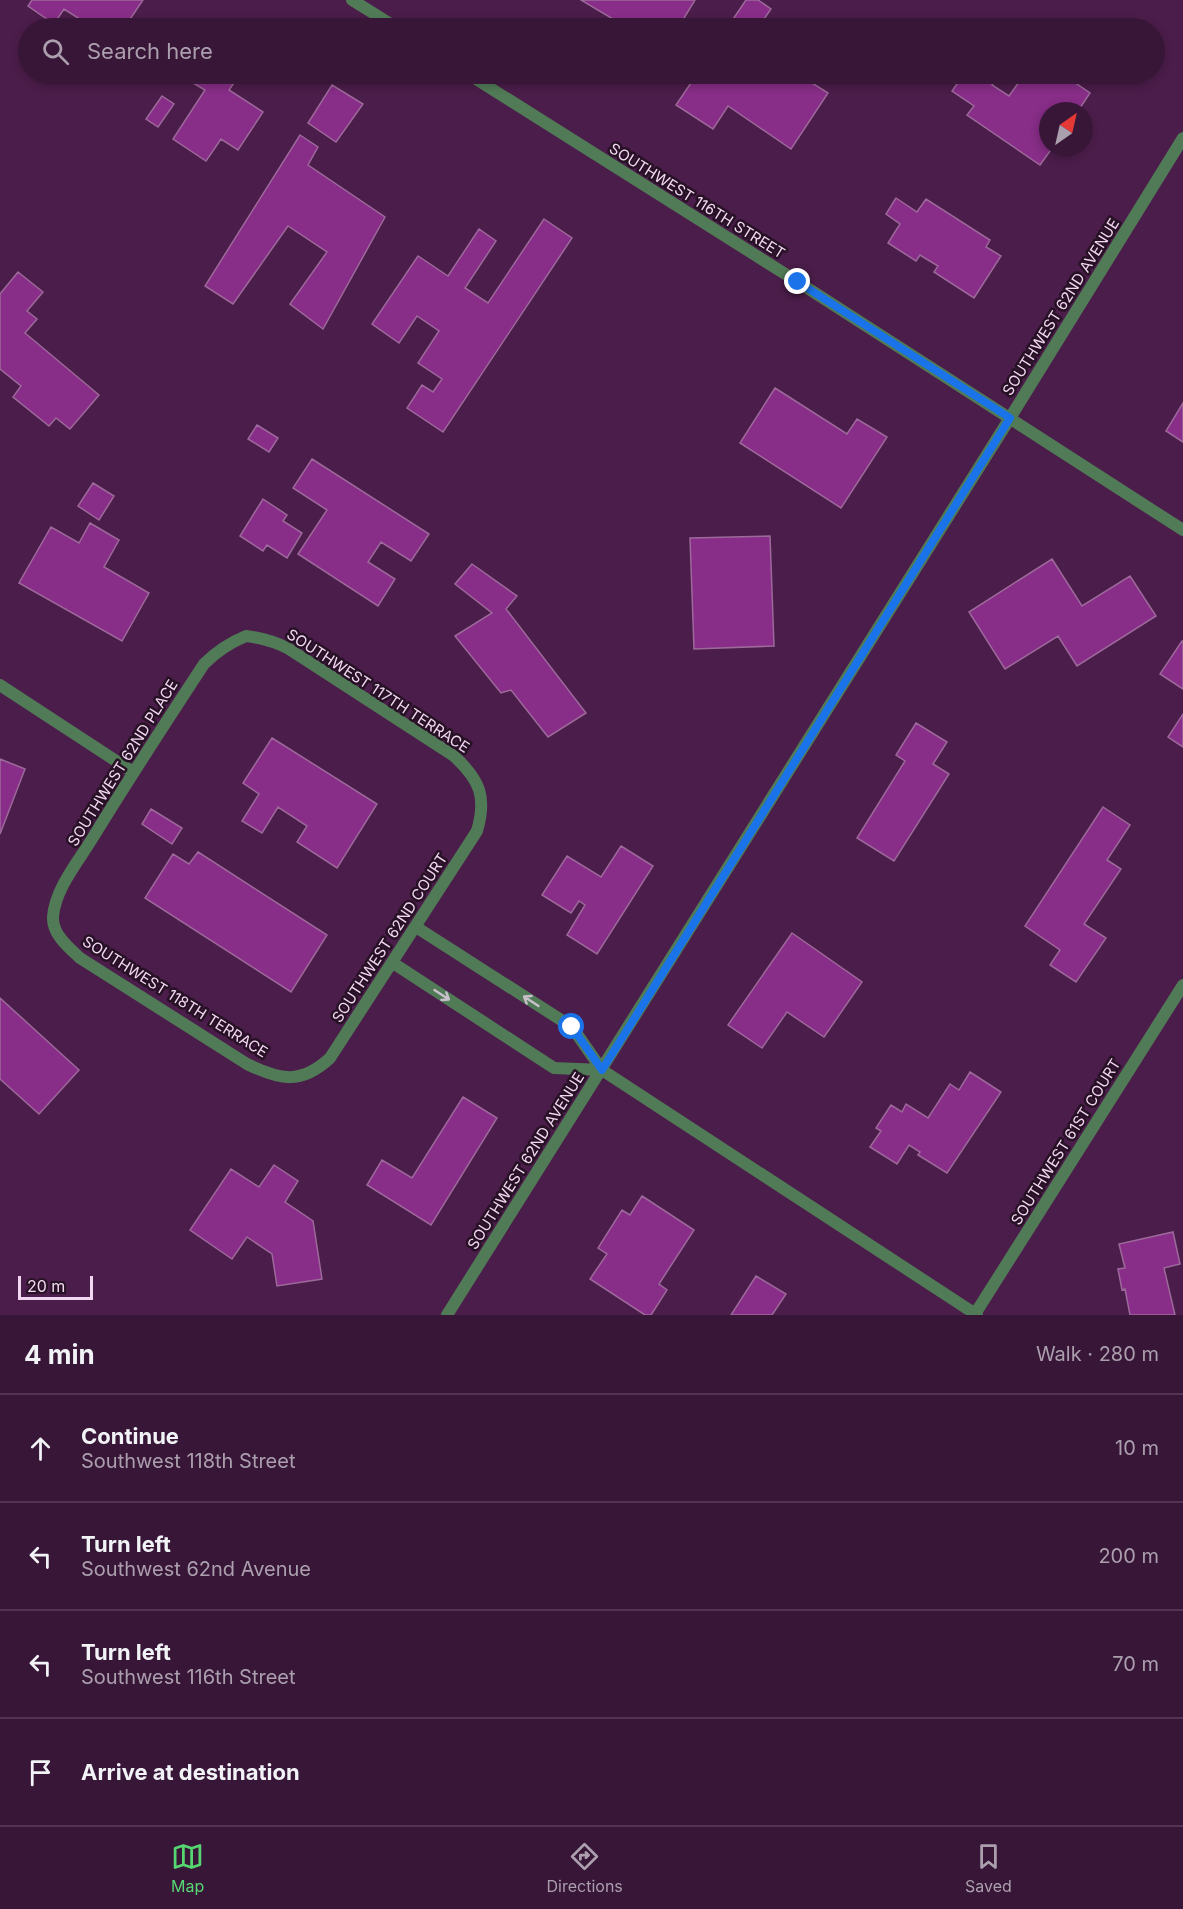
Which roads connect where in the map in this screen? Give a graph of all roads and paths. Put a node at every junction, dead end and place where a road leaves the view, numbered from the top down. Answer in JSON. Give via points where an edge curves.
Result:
{"nodes":[{"id":1,"x":352,"y":0,"type":"edge"},
{"id":2,"x":381,"y":18,"type":"edge"},
{"id":3,"x":484,"y":84,"type":"edge"},
{"id":4,"x":1183,"y":138,"type":"edge"},
{"id":5,"x":1010,"y":418,"type":"junction"},
{"id":6,"x":1183,"y":530,"type":"edge"},
{"id":7,"x":246,"y":636,"type":"joint"},
{"id":8,"x":0,"y":685,"type":"edge"},
{"id":9,"x":133,"y":772,"type":"junction"},
{"id":10,"x":480,"y":790,"type":"joint"},
{"id":11,"x":54,"y":926,"type":"joint"},
{"id":12,"x":416,"y":927,"type":"junction"},
{"id":13,"x":393,"y":963,"type":"junction"},
{"id":14,"x":1183,"y":985,"type":"edge"},
{"id":15,"x":602,"y":1070,"type":"junction"},
{"id":16,"x":291,"y":1078,"type":"joint"},
{"id":17,"x":447,"y":1315,"type":"edge"},
{"id":18,"x":976,"y":1315,"type":"edge"}],
"edges":[{"from":1,"to":2,"type":"street"},
{"from":3,"to":5,"type":"street","name":"SOUTHWEST 116TH STREET"},
{"from":4,"to":5,"type":"street","name":"SOUTHWEST 62ND AVENUE"},
{"from":5,"to":6,"type":"street","name":"SOUTHWEST 116TH STREET"},
{"from":5,"to":15,"type":"street","name":"SOUTHWEST 62ND AVENUE"},
{"from":7,"to":9,"type":"street","name":"SOUTHWEST 62ND PLACE","via":[[230,642],[204,664]]},
{"from":7,"to":10,"type":"street","name":"SOUTHWEST 117TH TERRACE","via":[[275,642],[289,650],[454,756]]},
{"from":8,"to":9,"type":"street"},
{"from":9,"to":11,"type":"street","name":"SOUTHWEST 62ND PLACE","via":[[63,887]]},
{"from":10,"to":12,"type":"street","name":"SOUTHWEST 62ND COURT","via":[[483,802],[477,831]]},
{"from":11,"to":16,"type":"street","name":"SOUTHWEST 118TH TERRACE","via":[[80,958],[247,1064]]},
{"from":12,"to":13,"type":"street","name":"SOUTHWEST 62ND COURT"},
{"from":15,"to":12,"type":"street","one_way":true,"via":[[572,1027]]},
{"from":13,"to":15,"type":"street","one_way":true,"via":[[554,1068]]},
{"from":13,"to":16,"type":"street","name":"SOUTHWEST 62ND COURT","via":[[330,1058],[318,1069]]},
{"from":14,"to":18,"type":"street","name":"SOUTHWEST 61ST COURT"},
{"from":15,"to":17,"type":"street","name":"SOUTHWEST 62ND AVENUE"},
{"from":15,"to":18,"type":"street"}]}
